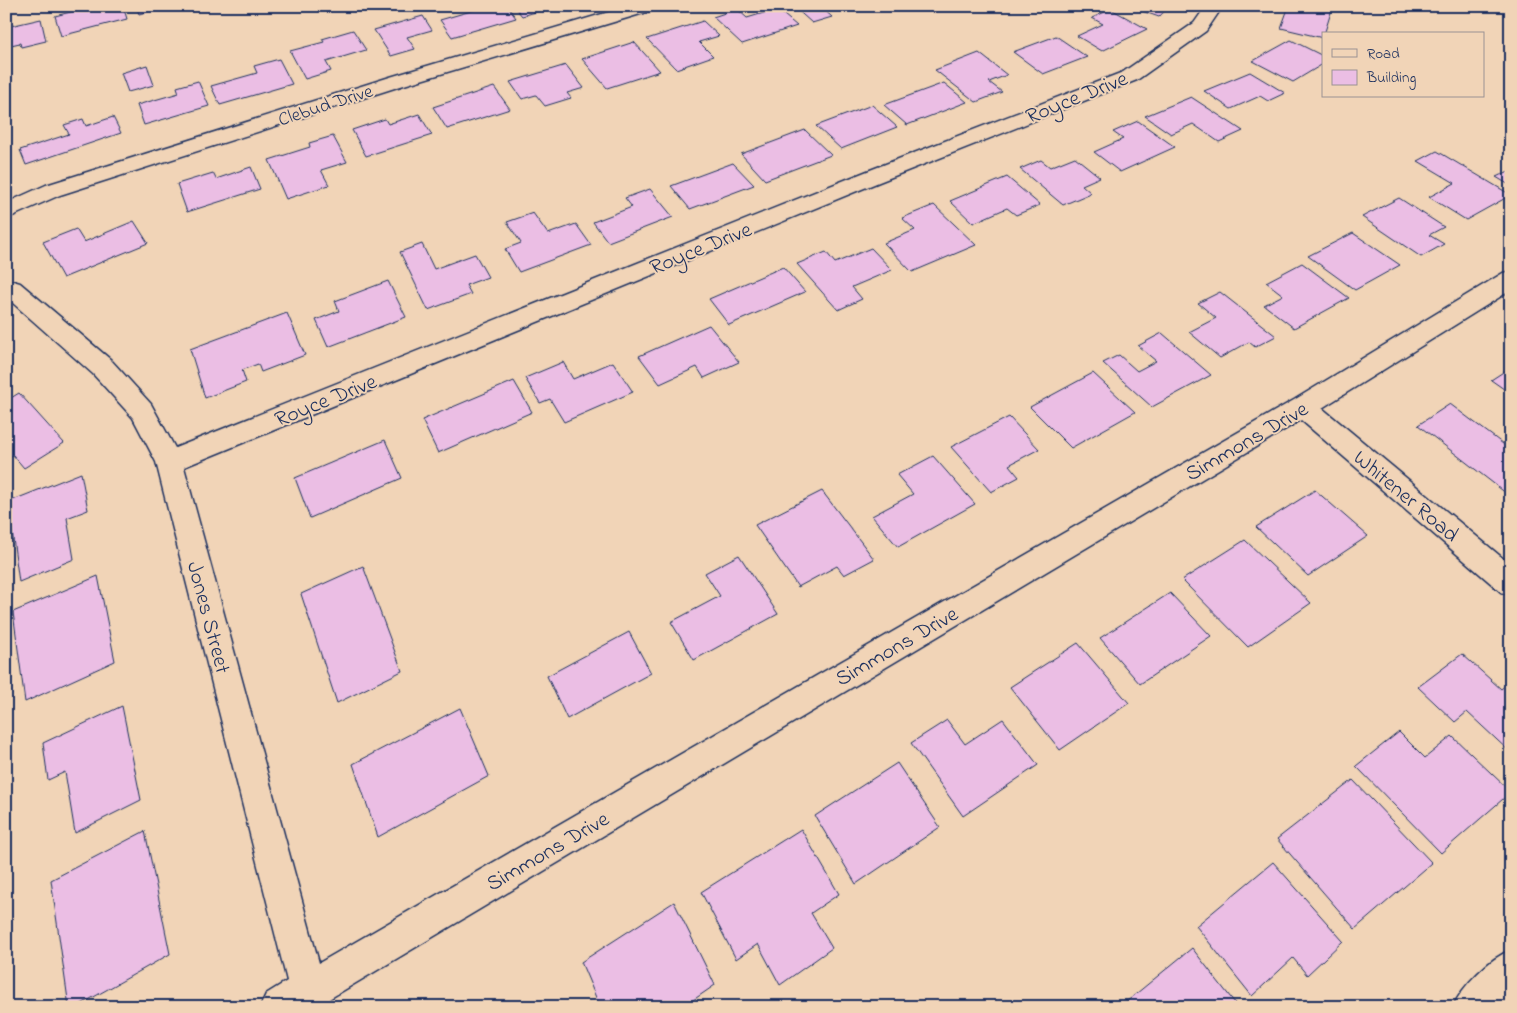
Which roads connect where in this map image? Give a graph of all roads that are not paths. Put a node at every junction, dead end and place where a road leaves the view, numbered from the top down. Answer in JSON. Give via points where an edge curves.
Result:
{"nodes":[{"id":1,"x":648,"y":6,"type":"edge"},
{"id":2,"x":1215,"y":6,"type":"edge"},
{"id":3,"x":6,"y":212,"type":"edge"},
{"id":4,"x":1511,"y":279,"type":"edge"},
{"id":5,"x":6,"y":287,"type":"edge"},
{"id":6,"x":1303,"y":407,"type":"junction"},
{"id":7,"x":169,"y":462,"type":"junction"},
{"id":8,"x":1511,"y":583,"type":"edge"},
{"id":9,"x":1511,"y":968,"type":"edge"},
{"id":10,"x":300,"y":1001,"type":"edge"},
{"id":11,"x":1472,"y":1007,"type":"edge"}],
"edges":[{"from":1,"to":3,"type":"street","name":"Clebud Drive","via":[[387,84],[53,190]]},
{"from":2,"to":7,"type":"street","name":"Royce Drive","via":[[1200,27],[1130,76]]},
{"from":4,"to":6,"type":"street","name":"Simmons Drive"},
{"from":5,"to":7,"type":"street","name":"Jones Street","via":[[102,367],[142,411]]},
{"from":6,"to":8,"type":"street","name":"Whitener Road"},
{"from":6,"to":10,"type":"street","name":"Simmons Drive"},
{"from":7,"to":10,"type":"street","name":"Jones Street"},
{"from":9,"to":11,"type":"street"}]}
